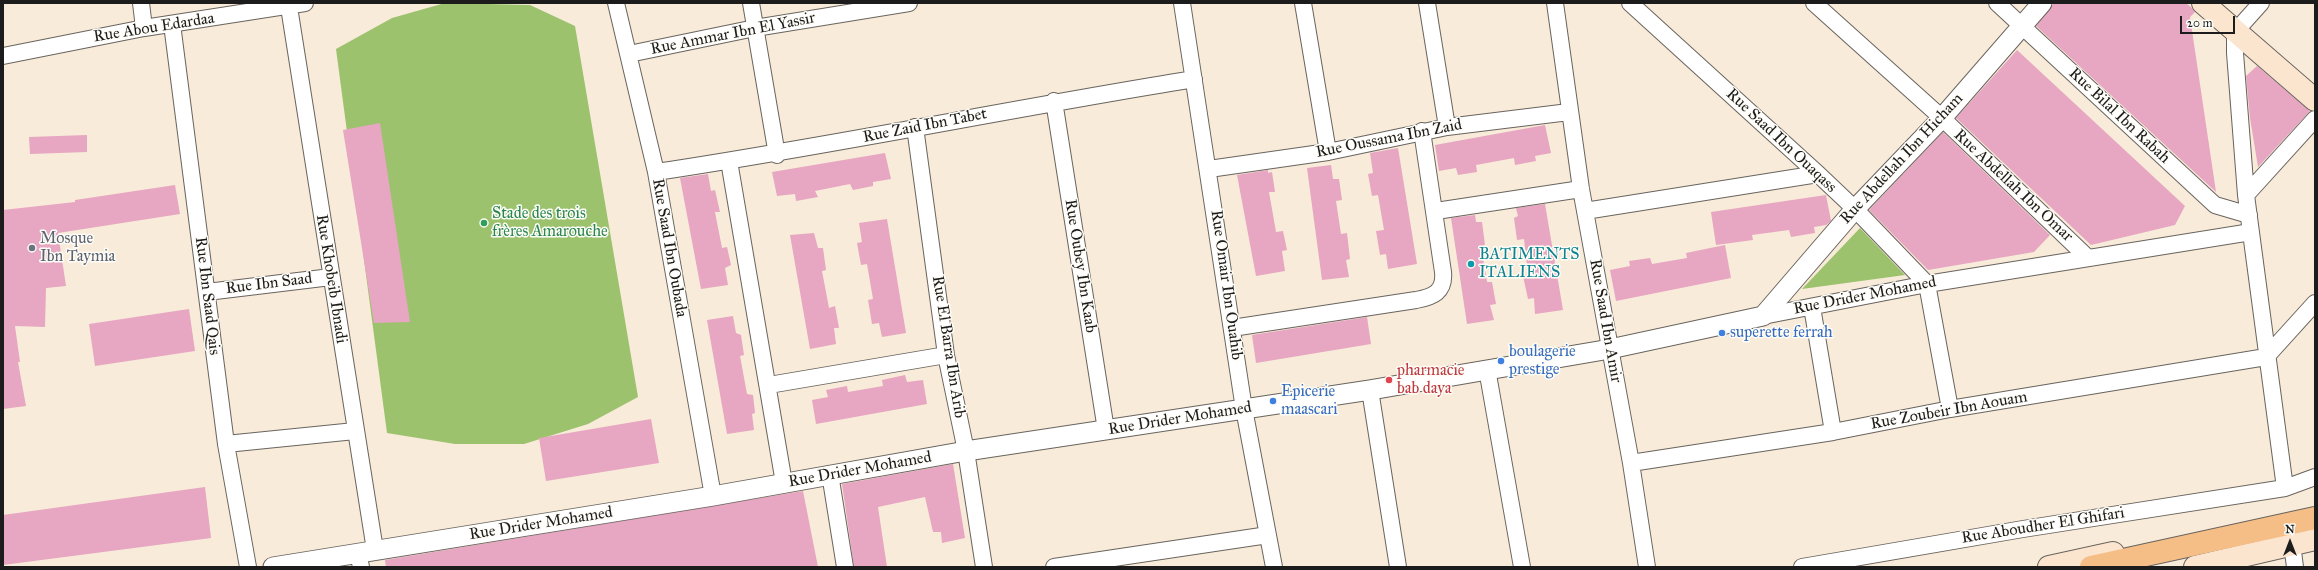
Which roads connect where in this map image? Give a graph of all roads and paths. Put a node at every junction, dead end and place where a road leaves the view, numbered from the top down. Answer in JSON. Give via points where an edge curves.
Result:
{"nodes":[{"id":1,"x":141,"y":3,"type":"edge"},
{"id":2,"x":305,"y":3,"type":"edge"},
{"id":3,"x":616,"y":3,"type":"edge"},
{"id":4,"x":751,"y":3,"type":"edge"},
{"id":5,"x":910,"y":3,"type":"edge"},
{"id":6,"x":1182,"y":3,"type":"edge"},
{"id":7,"x":1303,"y":3,"type":"edge"},
{"id":8,"x":1427,"y":3,"type":"edge"},
{"id":9,"x":1555,"y":3,"type":"edge"},
{"id":10,"x":1814,"y":3,"type":"edge"},
{"id":11,"x":1997,"y":3,"type":"edge"},
{"id":12,"x":2042,"y":3,"type":"edge"},
{"id":13,"x":2203,"y":3,"type":"edge"},
{"id":14,"x":2261,"y":3,"type":"edge"},
{"id":15,"x":1637,"y":5,"type":"edge"},
{"id":16,"x":289,"y":6,"type":"junction"},
{"id":17,"x":172,"y":24,"type":"junction"},
{"id":18,"x":2022,"y":26,"type":"junction"},
{"id":19,"x":144,"y":28,"type":"junction"},
{"id":20,"x":755,"y":28,"type":"junction"},
{"id":21,"x":2235,"y":32,"type":"junction"},
{"id":22,"x":629,"y":54,"type":"junction"},
{"id":23,"x":3,"y":56,"type":"edge"},
{"id":24,"x":1194,"y":79,"type":"junction"},
{"id":25,"x":2315,"y":100,"type":"edge"},
{"id":26,"x":1054,"y":101,"type":"junction"},
{"id":27,"x":1569,"y":112,"type":"junction"},
{"id":28,"x":1942,"y":118,"type":"junction"},
{"id":29,"x":2315,"y":119,"type":"edge"},
{"id":30,"x":1447,"y":127,"type":"junction"},
{"id":31,"x":915,"y":128,"type":"junction"},
{"id":32,"x":1422,"y":131,"type":"junction"},
{"id":33,"x":1328,"y":152,"type":"junction"},
{"id":34,"x":777,"y":154,"type":"junction"},
{"id":35,"x":729,"y":162,"type":"junction"},
{"id":36,"x":1209,"y":169,"type":"junction"},
{"id":37,"x":656,"y":172,"type":"junction"},
{"id":38,"x":1818,"y":174,"type":"junction"},
{"id":39,"x":1581,"y":188,"type":"junction"},
{"id":40,"x":2246,"y":195,"type":"junction"},
{"id":41,"x":1855,"y":209,"type":"junction"},
{"id":42,"x":1436,"y":211,"type":"junction"},
{"id":43,"x":1585,"y":211,"type":"junction"},
{"id":44,"x":2249,"y":215,"type":"junction"},
{"id":45,"x":2251,"y":232,"type":"junction"},
{"id":46,"x":2088,"y":258,"type":"junction"},
{"id":47,"x":331,"y":277,"type":"junction"},
{"id":48,"x":1927,"y":284,"type":"junction"},
{"id":49,"x":207,"y":292,"type":"junction"},
{"id":50,"x":2315,"y":303,"type":"edge"},
{"id":51,"x":1812,"y":307,"type":"junction"},
{"id":52,"x":1763,"y":316,"type":"junction"},
{"id":53,"x":1232,"y":328,"type":"junction"},
{"id":54,"x":1610,"y":349,"type":"junction"},
{"id":55,"x":946,"y":355,"type":"junction"},
{"id":56,"x":2266,"y":357,"type":"junction"},
{"id":57,"x":1487,"y":369,"type":"junction"},
{"id":58,"x":768,"y":385,"type":"junction"},
{"id":59,"x":1370,"y":390,"type":"junction"},
{"id":60,"x":1244,"y":409,"type":"junction"},
{"id":61,"x":1950,"y":409,"type":"junction"},
{"id":62,"x":1106,"y":430,"type":"junction"},
{"id":63,"x":355,"y":431,"type":"junction"},
{"id":64,"x":1833,"y":432,"type":"junction"},
{"id":65,"x":226,"y":444,"type":"junction"},
{"id":66,"x":966,"y":451,"type":"junction"},
{"id":67,"x":1631,"y":463,"type":"junction"},
{"id":68,"x":830,"y":474,"type":"junction"},
{"id":69,"x":2315,"y":477,"type":"edge"},
{"id":70,"x":784,"y":483,"type":"junction"},
{"id":71,"x":2285,"y":488,"type":"junction"},
{"id":72,"x":713,"y":496,"type":"junction"},
{"id":73,"x":2315,"y":508,"type":"edge"},
{"id":74,"x":2315,"y":518,"type":"edge"},
{"id":75,"x":2315,"y":532,"type":"edge"},
{"id":76,"x":1268,"y":535,"type":"junction"},
{"id":77,"x":2315,"y":539,"type":"edge"},
{"id":78,"x":2292,"y":544,"type":"junction"},
{"id":79,"x":364,"y":557,"type":"edge"},
{"id":80,"x":248,"y":567,"type":"edge"},
{"id":81,"x":273,"y":567,"type":"edge"},
{"id":82,"x":845,"y":567,"type":"edge"},
{"id":83,"x":984,"y":567,"type":"edge"},
{"id":84,"x":1054,"y":567,"type":"edge"},
{"id":85,"x":1274,"y":567,"type":"edge"},
{"id":86,"x":1398,"y":567,"type":"edge"},
{"id":87,"x":1522,"y":567,"type":"edge"},
{"id":88,"x":1647,"y":567,"type":"edge"},
{"id":89,"x":1802,"y":567,"type":"edge"},
{"id":90,"x":2048,"y":567,"type":"edge"},
{"id":91,"x":2091,"y":567,"type":"edge"},
{"id":92,"x":2158,"y":567,"type":"edge"},
{"id":93,"x":2195,"y":567,"type":"edge"},
{"id":94,"x":2295,"y":567,"type":"edge"}],
"edges":[{"from":1,"to":19,"type":"street"},
{"from":2,"to":16,"type":"street","name":"Rue Abou Edardaa"},
{"from":3,"to":22,"type":"street","name":"Rue Saad Ibn Oubada"},
{"from":4,"to":20,"type":"street"},
{"from":5,"to":20,"type":"street","name":"Rue Ammar Ibn El Yassir"},
{"from":6,"to":24,"type":"street","name":"Rue Omair Ibn Ouahib"},
{"from":7,"to":33,"type":"street"},
{"from":8,"to":30,"type":"street"},
{"from":9,"to":27,"type":"street","name":"Rue Saad Ibn Amir"},
{"from":10,"to":28,"type":"street","name":"Rue Abdellah Ibn Omar"},
{"from":11,"to":18,"type":"street","name":"Rue Bilal Ibn Rabah"},
{"from":12,"to":18,"type":"street","name":"Rue Abdellah Ibn Hicham"},
{"from":13,"to":21,"type":"main road"},
{"from":14,"to":21,"type":"street"},
{"from":15,"to":38,"type":"street","name":"Rue Saad Ibn Ouaqass"},
{"from":16,"to":17,"type":"street","name":"Rue Abou Edardaa"},
{"from":16,"to":47,"type":"street","name":"Rue Khobeib Ibnadi"},
{"from":17,"to":19,"type":"street","name":"Rue Abou Edardaa"},
{"from":17,"to":49,"type":"street","name":"Rue Ibn Saad Qais"},
{"from":18,"to":28,"type":"street","name":"Rue Abdellah Ibn Hicham"},
{"from":18,"to":44,"type":"street","name":"Rue Bilal Ibn Rabah","via":[[2215,205]]},
{"from":19,"to":23,"type":"street","name":"Rue Abou Edardaa"},
{"from":20,"to":22,"type":"street","name":"Rue Ammar Ibn El Yassir"},
{"from":20,"to":34,"type":"street"},
{"from":21,"to":25,"type":"main road"},
{"from":21,"to":40,"type":"street"},
{"from":22,"to":37,"type":"street","name":"Rue Saad Ibn Oubada"},
{"from":24,"to":26,"type":"street","name":"Rue Zaid Ibn Tabet"},
{"from":24,"to":36,"type":"street","name":"Rue Omair Ibn Ouahib"},
{"from":26,"to":31,"type":"street","name":"Rue Zaid Ibn Tabet"},
{"from":26,"to":62,"type":"street","name":"Rue Oubey Ibn Kaab"},
{"from":27,"to":30,"type":"street","name":"Rue Oussama Ibn Zaid"},
{"from":27,"to":39,"type":"street","name":"Rue Saad Ibn Amir"},
{"from":28,"to":41,"type":"street","name":"Rue Abdellah Ibn Hicham"},
{"from":28,"to":46,"type":"street","name":"Rue Abdellah Ibn Omar"},
{"from":29,"to":40,"type":"street"},
{"from":30,"to":32,"type":"street","name":"Rue Oussama Ibn Zaid"},
{"from":31,"to":34,"type":"street","name":"Rue Zaid Ibn Tabet"},
{"from":31,"to":55,"type":"street","name":"Rue El Barra Ibn Arib"},
{"from":32,"to":33,"type":"street","name":"Rue Oussama Ibn Zaid"},
{"from":32,"to":42,"type":"street"},
{"from":33,"to":36,"type":"street","name":"Rue Oussama Ibn Zaid"},
{"from":34,"to":35,"type":"street","name":"Rue Zaid Ibn Tabet"},
{"from":35,"to":37,"type":"street","name":"Rue Zaid Ibn Tabet"},
{"from":35,"to":58,"type":"street"},
{"from":36,"to":53,"type":"street","name":"Rue Omair Ibn Ouahib"},
{"from":37,"to":72,"type":"street","name":"Rue Saad Ibn Oubada"},
{"from":38,"to":41,"type":"street","name":"Rue Saad Ibn Ouaqass"},
{"from":38,"to":43,"type":"street"},
{"from":39,"to":42,"type":"street"},
{"from":39,"to":43,"type":"street","name":"Rue Saad Ibn Amir"},
{"from":40,"to":44,"type":"street"},
{"from":41,"to":48,"type":"street","name":"Rue Saad Ibn Ouaqass"},
{"from":41,"to":52,"type":"street","name":"Rue Abdellah Ibn Hicham"},
{"from":42,"to":53,"type":"street","via":[[1444,279],[1436,295]]},
{"from":43,"to":54,"type":"street","name":"Rue Saad Ibn Amir"},
{"from":44,"to":45,"type":"street"},
{"from":45,"to":46,"type":"street","name":"Rue Drider Mohamed"},
{"from":45,"to":56,"type":"street"},
{"from":46,"to":48,"type":"street","name":"Rue Drider Mohamed"},
{"from":47,"to":49,"type":"street","name":"Rue Ibn Saad"},
{"from":47,"to":63,"type":"street","name":"Rue Khobeib Ibnadi"},
{"from":48,"to":51,"type":"street","name":"Rue Drider Mohamed"},
{"from":48,"to":61,"type":"street"},
{"from":49,"to":65,"type":"street","name":"Rue Ibn Saad Qais"},
{"from":50,"to":56,"type":"street"},
{"from":51,"to":52,"type":"street","name":"Rue Drider Mohamed"},
{"from":51,"to":64,"type":"street"},
{"from":52,"to":54,"type":"street","name":"Rue Drider Mohamed"},
{"from":53,"to":60,"type":"street","name":"Rue Omair Ibn Ouahib"},
{"from":54,"to":57,"type":"street","name":"Rue Drider Mohamed"},
{"from":54,"to":67,"type":"street","name":"Rue Saad Ibn Amir"},
{"from":55,"to":58,"type":"street"},
{"from":55,"to":66,"type":"street","name":"Rue El Barra Ibn Arib"},
{"from":56,"to":61,"type":"street","name":"Rue Zoubeir Ibn Aouam"},
{"from":56,"to":71,"type":"street"},
{"from":57,"to":59,"type":"street","name":"Rue Drider Mohamed"},
{"from":57,"to":87,"type":"street"},
{"from":58,"to":70,"type":"street"},
{"from":59,"to":60,"type":"street","name":"Rue Drider Mohamed"},
{"from":59,"to":86,"type":"street"},
{"from":60,"to":62,"type":"street","name":"Rue Drider Mohamed"},
{"from":60,"to":76,"type":"street","name":"Rue Omair Ibn Ouahib"},
{"from":61,"to":64,"type":"street","name":"Rue Zoubeir Ibn Aouam"},
{"from":62,"to":66,"type":"street","name":"Rue Drider Mohamed"},
{"from":63,"to":65,"type":"street"},
{"from":63,"to":79,"type":"street","name":"Rue Khobeib Ibnadi"},
{"from":64,"to":67,"type":"street","name":"Rue Zoubeir Ibn Aouam"},
{"from":65,"to":80,"type":"street","name":"Rue Ibn Saad Qais"},
{"from":66,"to":68,"type":"street","name":"Rue Drider Mohamed"},
{"from":66,"to":83,"type":"street","name":"Rue El Barra Ibn Arib"},
{"from":67,"to":88,"type":"street","name":"Rue Saad Ibn Amir"},
{"from":68,"to":70,"type":"street","name":"Rue Drider Mohamed"},
{"from":68,"to":82,"type":"street"},
{"from":69,"to":71,"type":"street","name":"Rue Aboudher El Ghifari"},
{"from":70,"to":72,"type":"street","name":"Rue Drider Mohamed"},
{"from":71,"to":89,"type":"street","name":"Rue Aboudher El Ghifari"},
{"from":72,"to":79,"type":"street","name":"Rue Drider Mohamed"},
{"from":73,"to":90,"type":"main road"},
{"from":74,"to":91,"type":"highway"},
{"from":75,"to":92,"type":"highway"},
{"from":76,"to":84,"type":"street"},
{"from":76,"to":85,"type":"street","name":"Rue Omair Ibn Ouahib"},
{"from":77,"to":78,"type":"main road"},
{"from":78,"to":93,"type":"main road"},
{"from":78,"to":94,"type":"street"},
{"from":79,"to":81,"type":"street","name":"Rue Drider Mohamed"}]}
